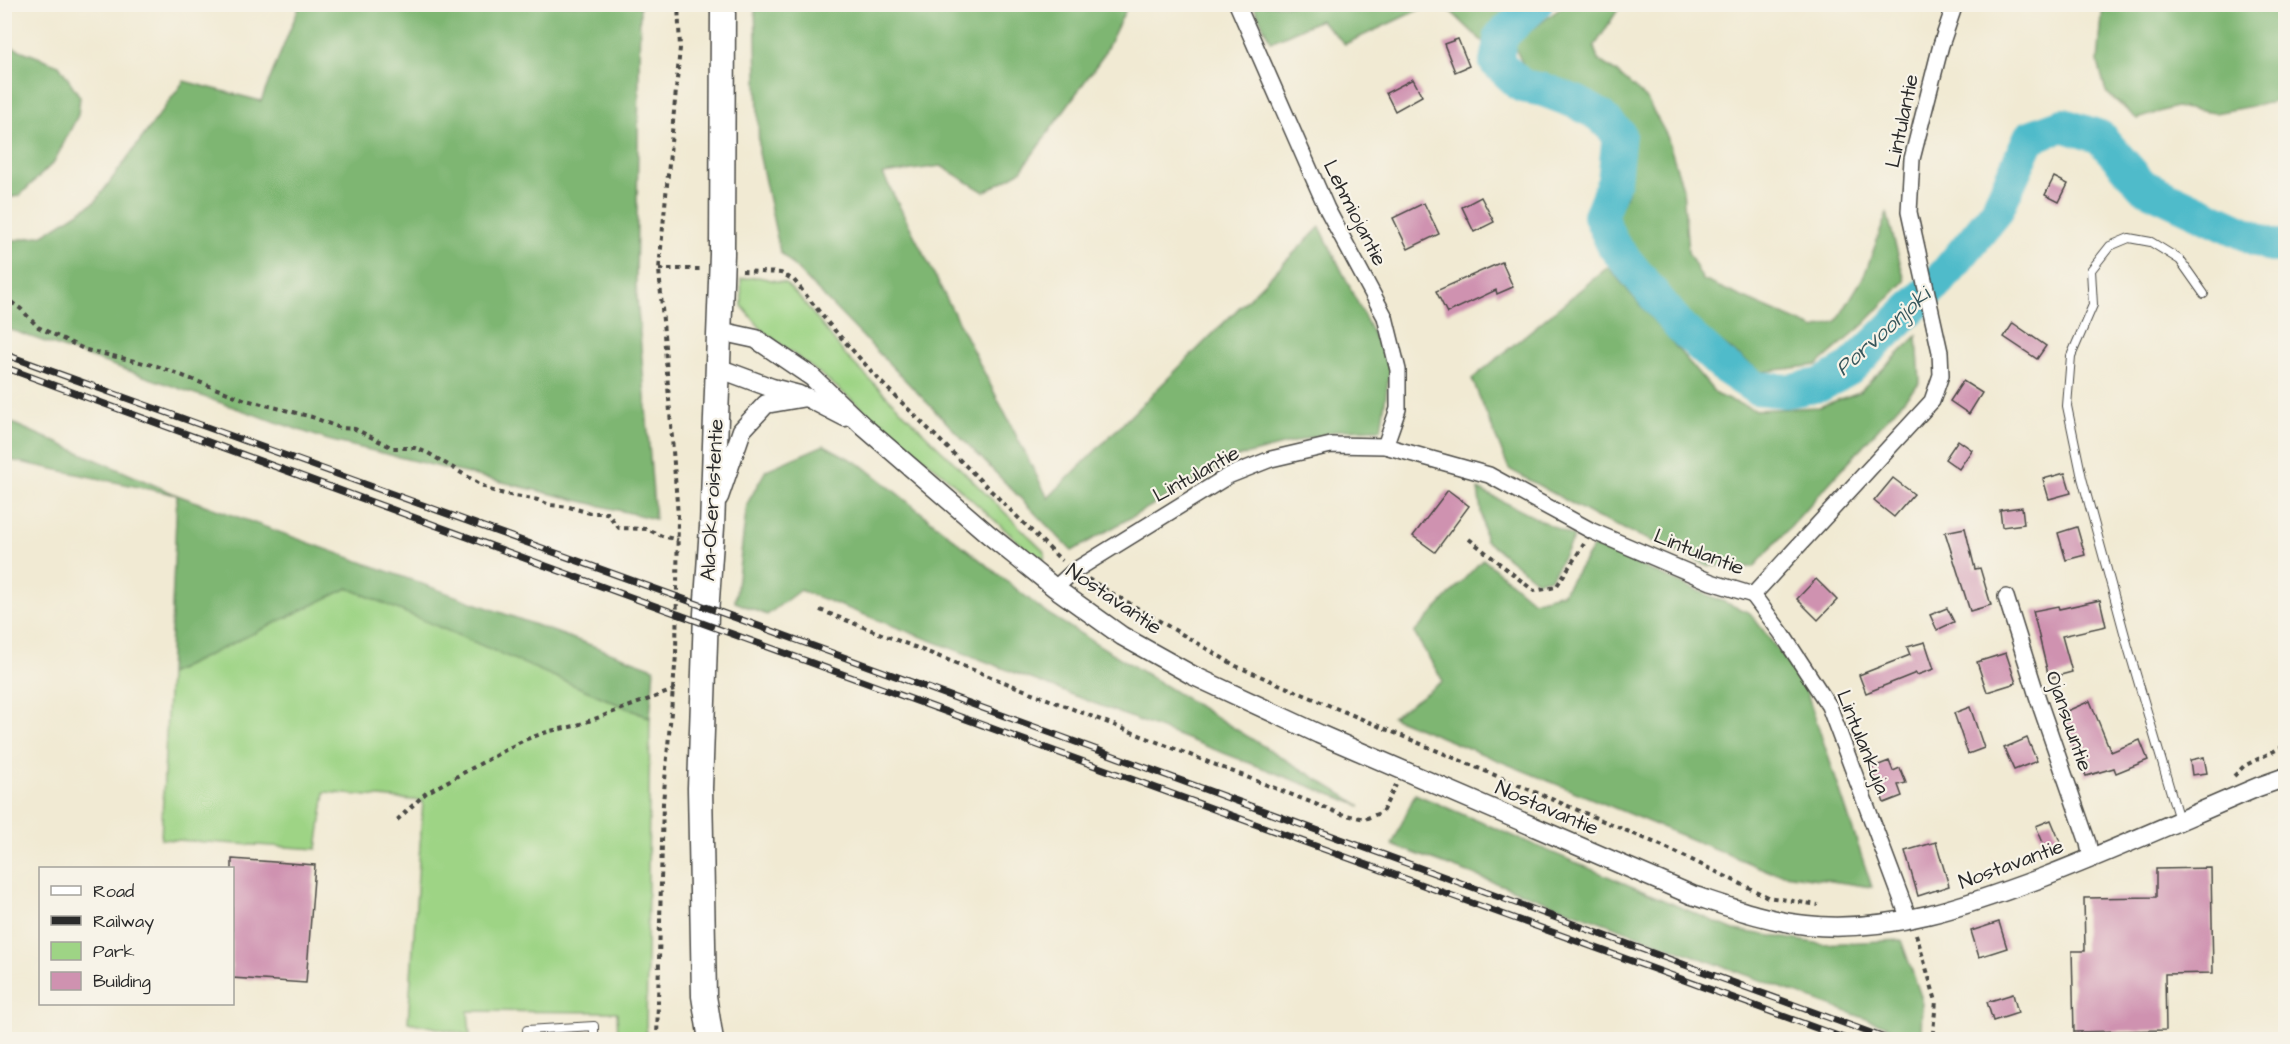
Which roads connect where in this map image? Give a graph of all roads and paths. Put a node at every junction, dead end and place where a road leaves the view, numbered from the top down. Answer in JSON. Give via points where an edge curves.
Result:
{"nodes":[{"id":1,"x":678,"y":4,"type":"edge"},
{"id":2,"x":723,"y":4,"type":"edge"},
{"id":3,"x":1237,"y":4,"type":"edge"},
{"id":4,"x":1955,"y":4,"type":"edge"},
{"id":5,"x":659,"y":269,"type":"junction"},
{"id":6,"x":700,"y":269,"type":"dead end"},
{"id":7,"x":741,"y":271,"type":"dead end"},
{"id":8,"x":2204,"y":294,"type":"dead end"},
{"id":9,"x":4,"y":297,"type":"edge"},
{"id":10,"x":719,"y":331,"type":"junction"},
{"id":11,"x":718,"y":368,"type":"junction"},
{"id":12,"x":806,"y":397,"type":"junction"},
{"id":13,"x":863,"y":426,"type":"junction"},
{"id":14,"x":1385,"y":446,"type":"junction"},
{"id":15,"x":712,"y":527,"type":"junction"},
{"id":16,"x":1592,"y":531,"type":"junction"},
{"id":17,"x":1469,"y":539,"type":"dead end"},
{"id":18,"x":678,"y":540,"type":"junction"},
{"id":19,"x":1074,"y":571,"type":"junction"},
{"id":20,"x":1055,"y":588,"type":"junction"},
{"id":21,"x":1753,"y":595,"type":"junction"},
{"id":22,"x":2006,"y":597,"type":"dead end"},
{"id":23,"x":820,"y":610,"type":"dead end"},
{"id":24,"x":674,"y":690,"type":"junction"},
{"id":25,"x":2286,"y":745,"type":"edge"},
{"id":26,"x":1403,"y":771,"type":"junction"},
{"id":27,"x":2286,"y":777,"type":"edge"},
{"id":28,"x":2231,"y":779,"type":"dead end"},
{"id":29,"x":397,"y":820,"type":"dead end"},
{"id":30,"x":2179,"y":821,"type":"junction"},
{"id":31,"x":2091,"y":859,"type":"junction"},
{"id":32,"x":1826,"y":907,"type":"dead end"},
{"id":33,"x":1908,"y":919,"type":"junction"},
{"id":34,"x":704,"y":996,"type":"junction"},
{"id":35,"x":1933,"y":1032,"type":"dead end"},
{"id":36,"x":1965,"y":1036,"type":"dead end"},
{"id":37,"x":528,"y":1040,"type":"edge"},
{"id":38,"x":594,"y":1040,"type":"edge"},
{"id":39,"x":657,"y":1040,"type":"edge"},
{"id":40,"x":700,"y":1040,"type":"edge"},
{"id":41,"x":711,"y":1040,"type":"edge"},
{"id":42,"x":1970,"y":1040,"type":"edge"}],
"edges":[{"from":1,"to":5,"type":"path","via":[[680,48]]},
{"from":2,"to":10,"type":"main road","name":"Ala-Okeroistentie"},
{"from":3,"to":14,"type":"street","name":"Lehmiojantie","via":[[1327,209],[1385,317],[1398,370],[1398,409]]},
{"from":4,"to":21,"type":"street","name":"Lintulantie","via":[[1912,159],[1909,212],[1940,352],[1941,375],[1932,401]]},
{"from":5,"to":6,"type":"path"},
{"from":5,"to":18,"type":"path"},
{"from":7,"to":19,"type":"path","via":[[781,273],[794,280],[881,382]]},
{"from":8,"to":30,"type":"lane","via":[[2180,260],[2151,242],[2129,238],[2110,246],[2091,270],[2093,305],[2071,356],[2067,406],[2085,490]]},
{"from":9,"to":18,"type":"path","via":[[38,327],[86,350],[157,366],[246,400],[355,429],[393,448],[414,448],[497,492],[590,513],[607,513],[619,528],[647,528]]},
{"from":10,"to":11,"type":"main road","name":"Ala-Okeroistentie"},
{"from":10,"to":13,"type":"street","name":"Nostavantie","via":[[756,339],[812,377]]},
{"from":11,"to":12,"type":"street","name":"Nostavantie"},
{"from":11,"to":15,"type":"main road","name":"Ala-Okeroistentie"},
{"from":12,"to":13,"type":"street","name":"Nostavantie"},
{"from":12,"to":15,"type":"street","via":[[766,404],[742,430]]},
{"from":13,"to":20,"type":"street","name":"Nostavantie"},
{"from":14,"to":16,"type":"street","name":"Lintulantie","via":[[1489,475]]},
{"from":14,"to":19,"type":"street","name":"Lintulantie","via":[[1331,445],[1250,467],[1228,476]]},
{"from":15,"to":34,"type":"main road","name":"Ala-Okeroistentie","via":[[700,788]]},
{"from":16,"to":17,"type":"path","via":[[1556,586],[1534,591]]},
{"from":16,"to":21,"type":"street","name":"Lintulantie","via":[[1711,582]]},
{"from":18,"to":24,"type":"path"},
{"from":19,"to":20,"type":"street","name":"Lintulantie"},
{"from":19,"to":32,"type":"path","via":[[1236,666],[1665,847],[1768,897]]},
{"from":20,"to":26,"type":"street","name":"Nostavantie","via":[[1122,636],[1192,675]]},
{"from":21,"to":33,"type":"street","name":"Lintulankuja","via":[[1829,705]]},
{"from":22,"to":31,"type":"street","name":"Ojansuuntie"},
{"from":23,"to":26,"type":"path","via":[[1341,814],[1365,819],[1382,812]]},
{"from":24,"to":29,"type":"path","via":[[524,740],[426,794]]},
{"from":24,"to":39,"type":"path","via":[[663,802]]},
{"from":25,"to":28,"type":"path","via":[[2244,766]]},
{"from":26,"to":33,"type":"street","name":"Nostavantie","via":[[1692,895],[1748,914],[1806,925],[1858,926]]},
{"from":27,"to":30,"type":"street","name":"Nostavantie"},
{"from":30,"to":31,"type":"street","name":"Nostavantie"},
{"from":31,"to":33,"type":"street","name":"Nostavantie","via":[[1975,903]]},
{"from":33,"to":35,"type":"path","via":[[1936,1001]]},
{"from":34,"to":40,"type":"main road","name":"Ala-Okeroistentie"},
{"from":34,"to":41,"type":"main road","name":"Ala-Okeroistentie"},
{"from":36,"to":42,"type":"path"},
{"from":37,"to":38,"type":"lane","via":[[527,1030],[594,1026]]}]}
